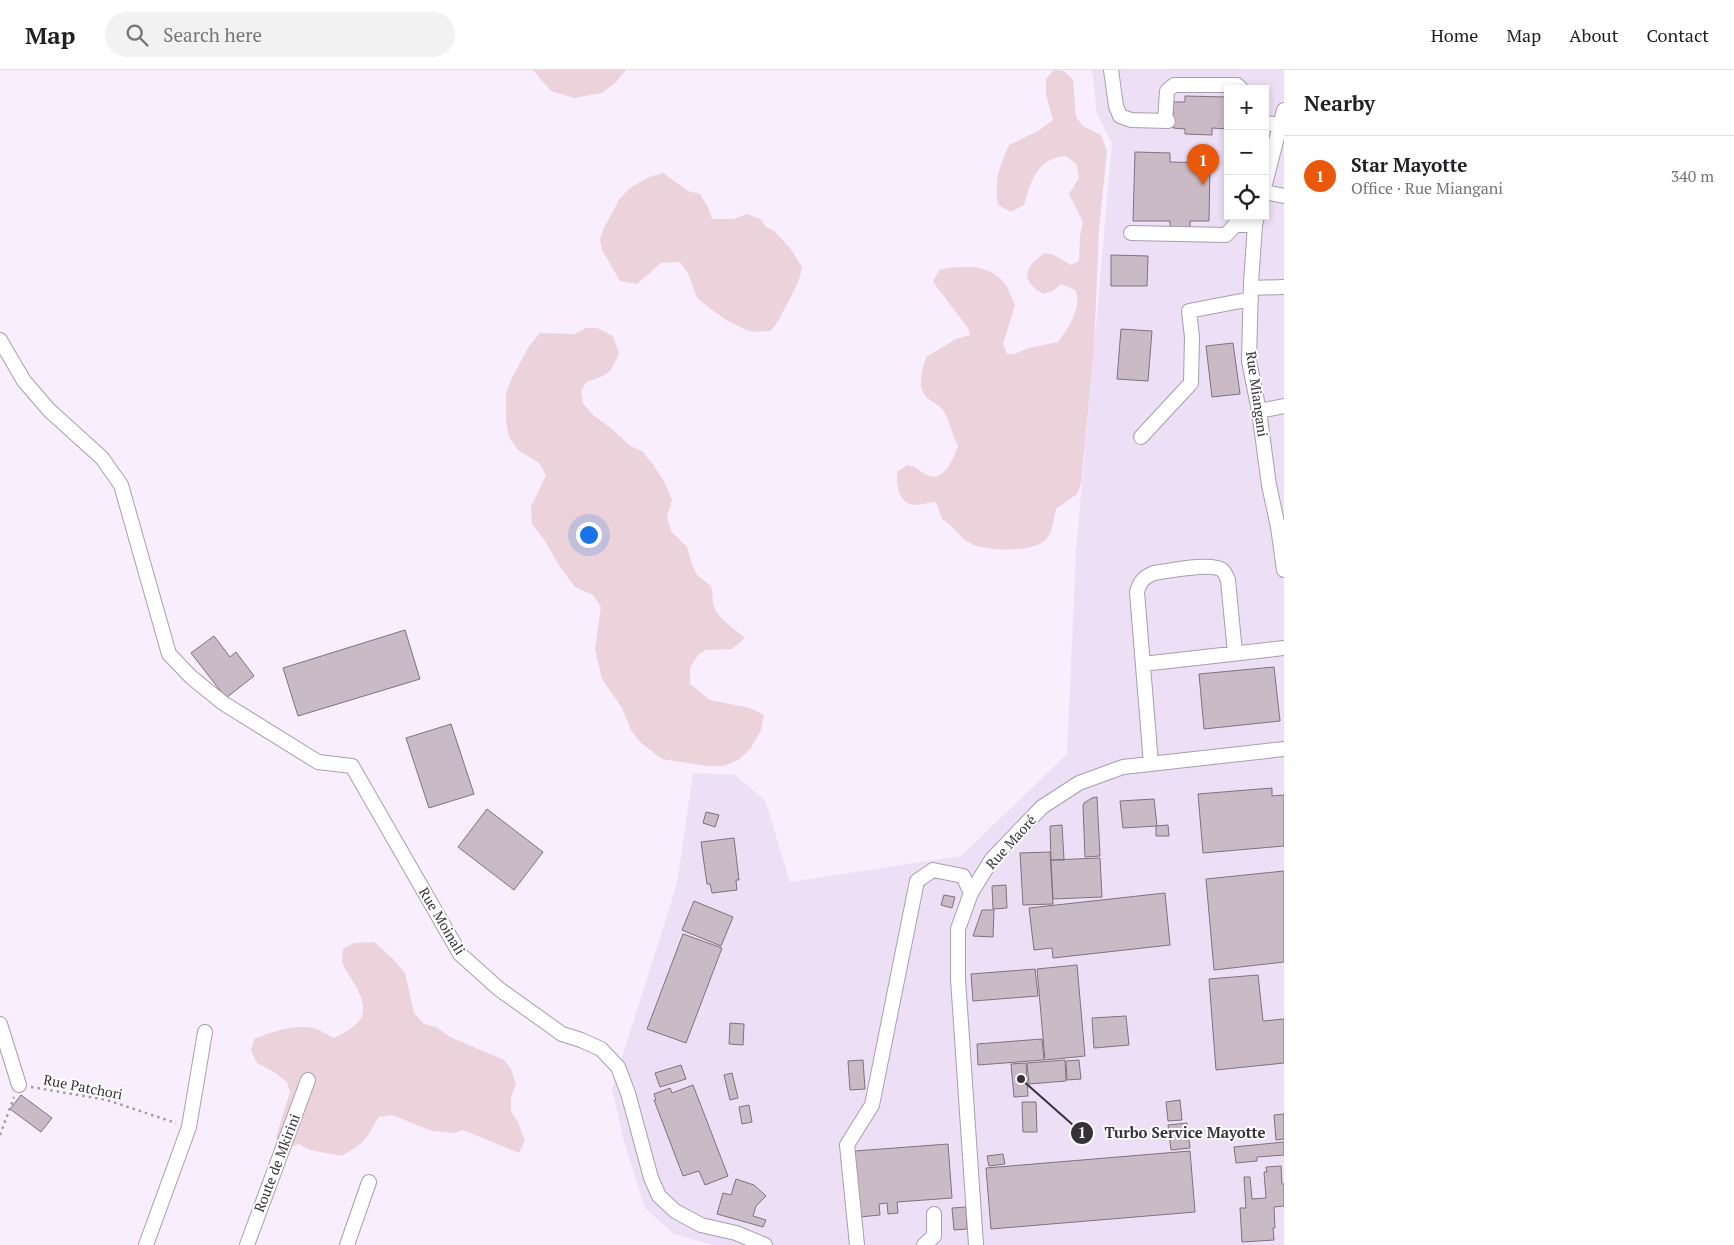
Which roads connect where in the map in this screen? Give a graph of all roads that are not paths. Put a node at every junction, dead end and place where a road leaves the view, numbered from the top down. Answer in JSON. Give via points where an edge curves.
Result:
{"nodes":[{"id":1,"x":1110,"y":70,"type":"edge"},
{"id":2,"x":1224,"y":85,"type":"edge"},
{"id":3,"x":1284,"y":110,"type":"edge"},
{"id":4,"x":1269,"y":124,"type":"edge"},
{"id":5,"x":1280,"y":125,"type":"junction"},
{"id":6,"x":1267,"y":175,"type":"edge"},
{"id":7,"x":1269,"y":193,"type":"edge"},
{"id":8,"x":1284,"y":196,"type":"edge"},
{"id":9,"x":1256,"y":221,"type":"edge"},
{"id":10,"x":1131,"y":233,"type":"dead end"},
{"id":11,"x":1284,"y":287,"type":"edge"},
{"id":12,"x":1251,"y":293,"type":"junction"},
{"id":13,"x":0,"y":340,"type":"edge"},
{"id":14,"x":1259,"y":410,"type":"junction"},
{"id":15,"x":1282,"y":411,"type":"edge"},
{"id":16,"x":1140,"y":437,"type":"dead end"},
{"id":17,"x":1282,"y":545,"type":"edge"},
{"id":18,"x":1284,"y":570,"type":"edge"},
{"id":19,"x":1284,"y":648,"type":"edge"},
{"id":20,"x":1235,"y":653,"type":"junction"},
{"id":21,"x":1143,"y":664,"type":"junction"},
{"id":22,"x":1284,"y":750,"type":"edge"},
{"id":23,"x":1151,"y":764,"type":"junction"},
{"id":24,"x":971,"y":893,"type":"junction"},
{"id":25,"x":0,"y":1024,"type":"edge"},
{"id":26,"x":205,"y":1032,"type":"dead end"},
{"id":27,"x":308,"y":1080,"type":"dead end"},
{"id":28,"x":19,"y":1085,"type":"road end"},
{"id":29,"x":369,"y":1182,"type":"dead end"},
{"id":30,"x":934,"y":1214,"type":"dead end"},
{"id":31,"x":146,"y":1245,"type":"edge"},
{"id":32,"x":247,"y":1245,"type":"edge"},
{"id":33,"x":346,"y":1245,"type":"edge"},
{"id":34,"x":765,"y":1245,"type":"edge"},
{"id":35,"x":857,"y":1245,"type":"edge"},
{"id":36,"x":924,"y":1245,"type":"edge"},
{"id":37,"x":976,"y":1245,"type":"edge"}],
"edges":[{"from":1,"to":2,"type":"street","via":[[1120,116],[1131,120],[1167,121],[1167,91],[1174,85]]},
{"from":3,"to":5,"type":"street"},
{"from":4,"to":5,"type":"street"},
{"from":5,"to":6,"type":"street"},
{"from":7,"to":8,"type":"street"},
{"from":9,"to":10,"type":"street","via":[[1235,226],[1226,235]]},
{"from":9,"to":12,"type":"street","name":"Rue Miangani"},
{"from":11,"to":12,"type":"street"},
{"from":12,"to":14,"type":"street","name":"Rue Miangani","via":[[1249,361]]},
{"from":12,"to":16,"type":"street","via":[[1189,311],[1191,383]]},
{"from":13,"to":34,"type":"street","name":"Rue Moinali","via":[[24,380],[49,410],[102,458],[121,485],[169,654],[191,677],[224,703],[318,762],[352,766],[460,954],[499,989],[562,1034],[600,1050],[618,1067],[659,1196],[675,1211],[701,1225]]},
{"from":14,"to":15,"type":"street"},
{"from":14,"to":17,"type":"street","name":"Rue Miangani","via":[[1269,485]]},
{"from":17,"to":18,"type":"street","name":"Rue Miangani"},
{"from":19,"to":20,"type":"street"},
{"from":20,"to":21,"type":"street"},
{"from":20,"to":21,"type":"street","via":[[1226,574],[1222,570],[1200,568],[1154,573],[1146,576],[1137,592]]},
{"from":21,"to":23,"type":"street"},
{"from":22,"to":23,"type":"street","name":"Rue Maoré"},
{"from":23,"to":24,"type":"street","name":"Rue Maoré","via":[[1123,767],[1079,783],[1042,807],[992,859]]},
{"from":24,"to":35,"type":"street","via":[[964,876],[933,870],[917,881],[872,1105],[847,1145]]},
{"from":24,"to":37,"type":"street","name":"Rue Maoré","via":[[958,929],[958,979]]},
{"from":25,"to":28,"type":"street"},
{"from":26,"to":31,"type":"street","via":[[189,1127]]},
{"from":27,"to":32,"type":"street","name":"Route de Mkirini"},
{"from":29,"to":33,"type":"street"},
{"from":30,"to":36,"type":"street","via":[[934,1236]]}]}
